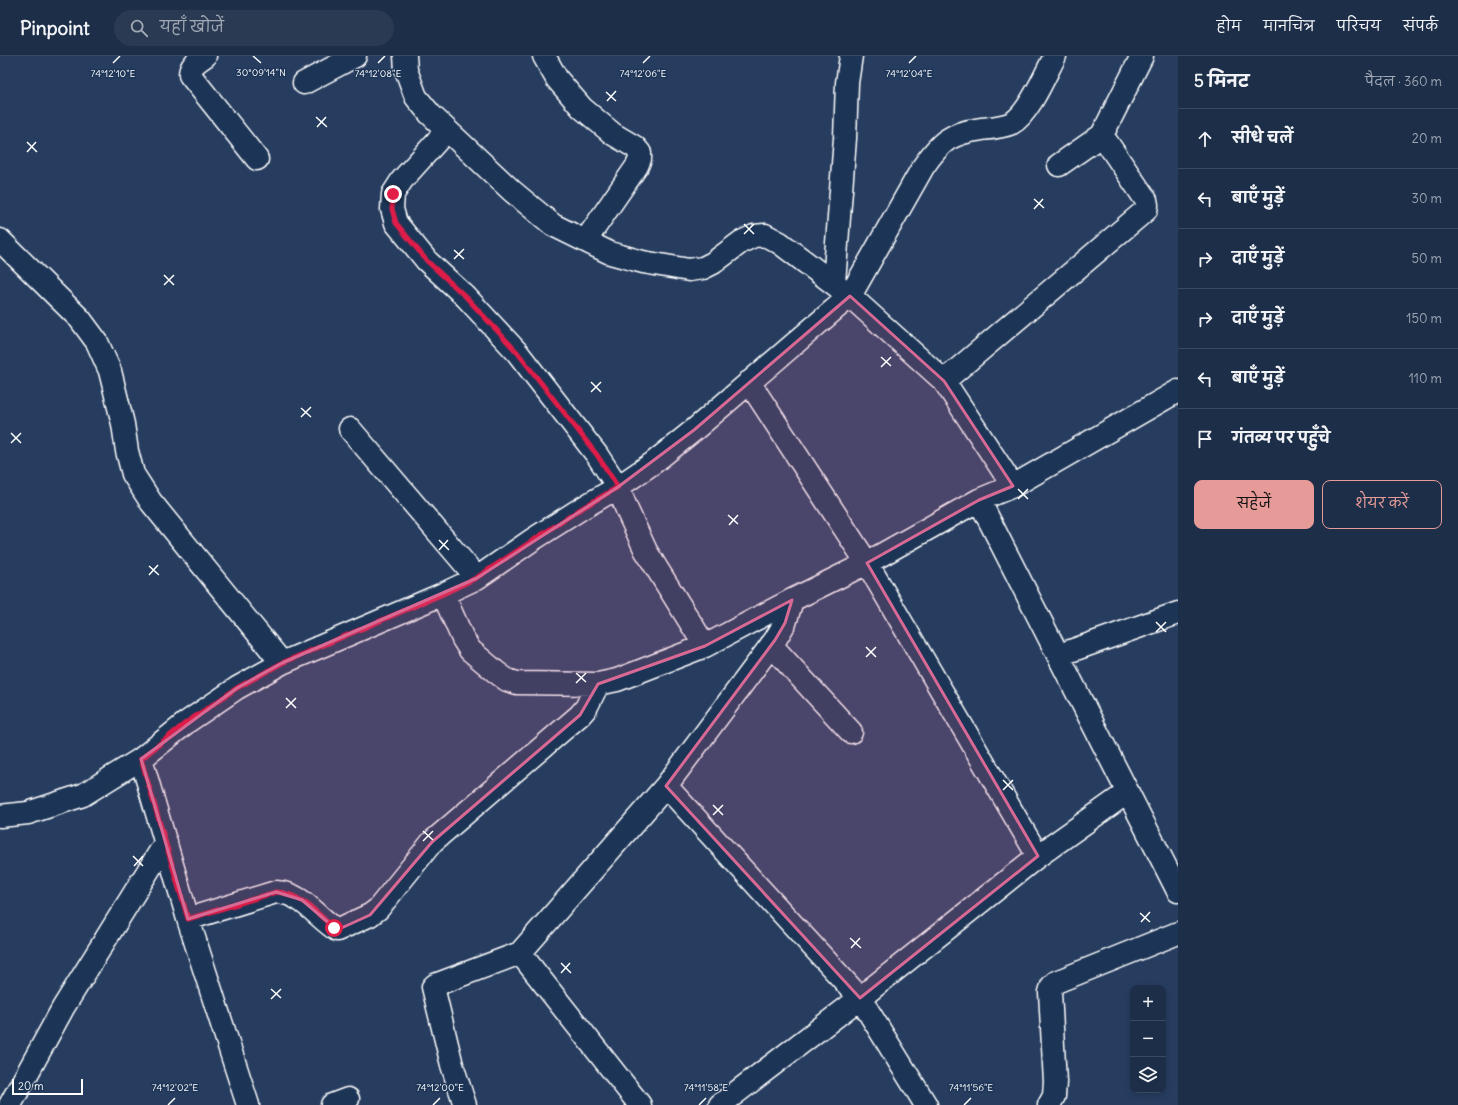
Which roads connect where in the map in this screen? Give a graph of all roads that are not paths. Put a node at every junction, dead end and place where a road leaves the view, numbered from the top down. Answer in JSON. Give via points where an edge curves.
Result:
{"nodes":[{"id":1,"x":204,"y":56,"type":"edge"},
{"id":2,"x":355,"y":56,"type":"edge"},
{"id":3,"x":405,"y":56,"type":"edge"},
{"id":4,"x":544,"y":56,"type":"edge"},
{"id":5,"x":851,"y":56,"type":"edge"},
{"id":6,"x":1055,"y":56,"type":"edge"},
{"id":7,"x":1142,"y":56,"type":"edge"},
{"id":8,"x":304,"y":83,"type":"dead end"},
{"id":9,"x":447,"y":130,"type":"junction"},
{"id":10,"x":1102,"y":135,"type":"junction"},
{"id":11,"x":257,"y":159,"type":"dead end"},
{"id":12,"x":1059,"y":165,"type":"dead end"},
{"id":13,"x":0,"y":240,"type":"edge"},
{"id":14,"x":586,"y":240,"type":"junction"},
{"id":15,"x":842,"y":290,"type":"junction"},
{"id":16,"x":944,"y":381,"type":"junction"},
{"id":17,"x":749,"y":382,"type":"junction"},
{"id":18,"x":1178,"y":390,"type":"edge"},
{"id":19,"x":350,"y":429,"type":"dead end"},
{"id":20,"x":1013,"y":486,"type":"junction"},
{"id":21,"x":618,"y":487,"type":"junction"},
{"id":22,"x":979,"y":500,"type":"junction"},
{"id":23,"x":867,"y":563,"type":"junction"},
{"id":24,"x":476,"y":578,"type":"junction"},
{"id":25,"x":443,"y":594,"type":"junction"},
{"id":26,"x":792,"y":600,"type":"junction"},
{"id":27,"x":1178,"y":613,"type":"edge"},
{"id":28,"x":771,"y":645,"type":"junction"},
{"id":29,"x":705,"y":646,"type":"junction"},
{"id":30,"x":1059,"y":655,"type":"junction"},
{"id":31,"x":282,"y":663,"type":"junction"},
{"id":32,"x":598,"y":684,"type":"junction"},
{"id":33,"x":851,"y":732,"type":"dead end"},
{"id":34,"x":141,"y":759,"type":"junction"},
{"id":35,"x":666,"y":786,"type":"junction"},
{"id":36,"x":1128,"y":792,"type":"junction"},
{"id":37,"x":0,"y":816,"type":"edge"},
{"id":38,"x":166,"y":842,"type":"junction"},
{"id":39,"x":1038,"y":856,"type":"junction"},
{"id":40,"x":1178,"y":891,"type":"edge"},
{"id":41,"x":188,"y":919,"type":"junction"},
{"id":42,"x":1178,"y":933,"type":"edge"},
{"id":43,"x":520,"y":953,"type":"junction"},
{"id":44,"x":860,"y":998,"type":"junction"},
{"id":45,"x":241,"y":1102,"type":"edge"},
{"id":46,"x":10,"y":1105,"type":"edge"},
{"id":47,"x":465,"y":1105,"type":"edge"},
{"id":48,"x":640,"y":1105,"type":"edge"},
{"id":49,"x":720,"y":1105,"type":"edge"},
{"id":50,"x":926,"y":1105,"type":"edge"},
{"id":51,"x":1049,"y":1105,"type":"edge"}],
"edges":[{"from":1,"to":11,"type":"street","via":[[192,66],[190,75]]},
{"from":2,"to":8,"type":"street"},
{"from":3,"to":9,"type":"street","via":[[406,70],[416,97]]},
{"from":4,"to":14,"type":"street","via":[[557,79],[582,108],[640,153],[637,166]]},
{"from":5,"to":15,"type":"street","via":[[847,83]]},
{"from":6,"to":15,"type":"street","via":[[1030,104],[1013,123],[966,131],[948,138],[936,149]]},
{"from":7,"to":10,"type":"street"},
{"from":9,"to":14,"type":"street","via":[[512,191],[553,225]]},
{"from":9,"to":21,"type":"street","via":[[402,180],[393,194],[392,209],[396,223],[427,261],[466,297],[517,352],[597,455]]},
{"from":10,"to":12,"type":"street"},
{"from":10,"to":16,"type":"street","via":[[1146,200],[1146,210]]},
{"from":13,"to":31,"type":"street","via":[[80,319],[97,342],[110,371],[133,474],[151,502]]},
{"from":14,"to":15,"type":"street","via":[[610,252],[643,262],[689,270],[703,268],[741,242],[754,236],[765,235],[780,243]]},
{"from":15,"to":16,"type":"street"},
{"from":15,"to":17,"type":"street"},
{"from":16,"to":20,"type":"street"},
{"from":17,"to":21,"type":"street","via":[[653,463]]},
{"from":17,"to":23,"type":"street"},
{"from":18,"to":20,"type":"street"},
{"from":19,"to":24,"type":"street"},
{"from":20,"to":22,"type":"street"},
{"from":21,"to":24,"type":"street"},
{"from":21,"to":29,"type":"street","via":[[646,551]]},
{"from":22,"to":23,"type":"street"},
{"from":22,"to":30,"type":"street"},
{"from":23,"to":26,"type":"street"},
{"from":23,"to":39,"type":"street"},
{"from":24,"to":25,"type":"street"},
{"from":25,"to":31,"type":"street"},
{"from":25,"to":32,"type":"street","via":[[470,650],[507,680],[517,683]]},
{"from":26,"to":28,"type":"street","via":[[785,623]]},
{"from":26,"to":29,"type":"street"},
{"from":27,"to":30,"type":"street"},
{"from":28,"to":33,"type":"street"},
{"from":28,"to":35,"type":"street"},
{"from":29,"to":32,"type":"street","via":[[617,680]]},
{"from":30,"to":36,"type":"street"},
{"from":31,"to":34,"type":"street","via":[[237,688],[187,722]]},
{"from":32,"to":41,"type":"street","via":[[580,715],[432,842],[378,909],[370,915],[337,930],[302,900],[276,892]]},
{"from":34,"to":37,"type":"street","via":[[82,795],[28,813]]},
{"from":34,"to":38,"type":"street"},
{"from":35,"to":43,"type":"street"},
{"from":35,"to":44,"type":"street"},
{"from":36,"to":39,"type":"street"},
{"from":36,"to":40,"type":"street"},
{"from":38,"to":41,"type":"street"},
{"from":38,"to":46,"type":"street","via":[[63,1008]]},
{"from":39,"to":44,"type":"street"},
{"from":41,"to":45,"type":"street"},
{"from":42,"to":51,"type":"street","via":[[1056,982],[1052,986],[1050,992],[1055,1082],[1054,1096]]},
{"from":43,"to":47,"type":"street","via":[[433,987],[452,1065]]},
{"from":43,"to":48,"type":"street"},
{"from":44,"to":49,"type":"street"},
{"from":44,"to":50,"type":"street"}]}
